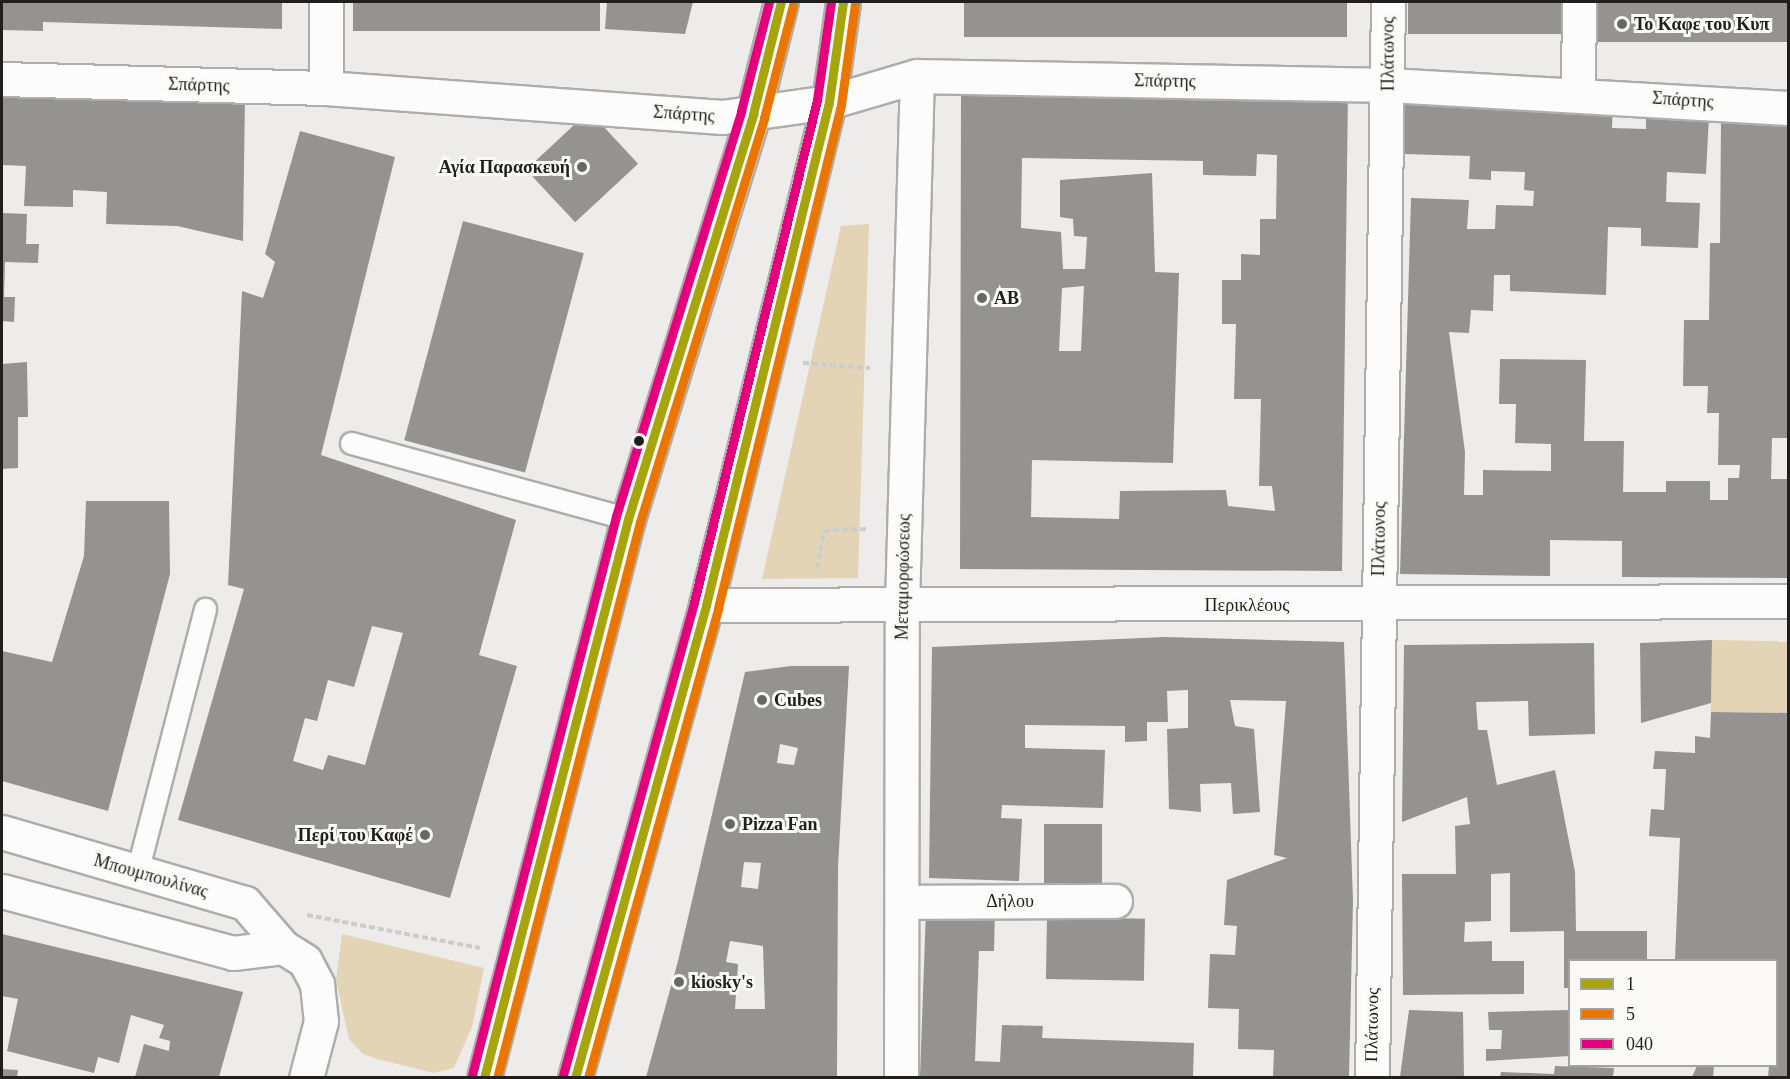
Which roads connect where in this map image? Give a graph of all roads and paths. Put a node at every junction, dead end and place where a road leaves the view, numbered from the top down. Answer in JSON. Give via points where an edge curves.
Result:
{"nodes":[{"id":1,"x":326,"y":2,"type":"edge"},
{"id":2,"x":781,"y":2,"type":"edge"},
{"id":3,"x":843,"y":2,"type":"edge"},
{"id":4,"x":1388,"y":2,"type":"edge"},
{"id":5,"x":1579,"y":2,"type":"edge"},
{"id":6,"x":917,"y":76,"type":"junction"},
{"id":7,"x":2,"y":79,"type":"edge"},
{"id":8,"x":1388,"y":85,"type":"junction"},
{"id":9,"x":326,"y":88,"type":"junction"},
{"id":10,"x":1578,"y":92,"type":"junction"},
{"id":11,"x":829,"y":102,"type":"junction"},
{"id":12,"x":1788,"y":108,"type":"edge"},
{"id":13,"x":753,"y":114,"type":"junction"},
{"id":14,"x":803,"y":364,"type":"dead end"},
{"id":15,"x":874,"y":369,"type":"dead end"},
{"id":16,"x":351,"y":443,"type":"dead end"},
{"id":17,"x":628,"y":519,"type":"junction"},
{"id":18,"x":875,"y":529,"type":"dead end"},
{"id":19,"x":815,"y":577,"type":"dead end"},
{"id":20,"x":1788,"y":601,"type":"edge"},
{"id":21,"x":902,"y":604,"type":"junction"},
{"id":22,"x":706,"y":605,"type":"junction"},
{"id":23,"x":1378,"y":606,"type":"junction"},
{"id":24,"x":205,"y":609,"type":"dead end"},
{"id":25,"x":2,"y":832,"type":"edge"},
{"id":26,"x":138,"y":872,"type":"junction"},
{"id":27,"x":2,"y":891,"type":"edge"},
{"id":28,"x":1115,"y":901,"type":"dead end"},
{"id":29,"x":904,"y":902,"type":"junction"},
{"id":30,"x":301,"y":914,"type":"dead end"},
{"id":31,"x":283,"y":947,"type":"junction"},
{"id":32,"x":516,"y":955,"type":"junction"},
{"id":33,"x":306,"y":1077,"type":"edge"},
{"id":34,"x":484,"y":1077,"type":"edge"},
{"id":35,"x":574,"y":1077,"type":"edge"},
{"id":36,"x":901,"y":1077,"type":"edge"},
{"id":37,"x":1372,"y":1077,"type":"edge"}],
"edges":[{"from":1,"to":9,"type":"street"},
{"from":2,"to":13,"type":"street"},
{"from":3,"to":11,"type":"street"},
{"from":4,"to":8,"type":"street","name":"Πλάτωνος"},
{"from":5,"to":10,"type":"street"},
{"from":6,"to":8,"type":"street","name":"Σπάρτης"},
{"from":6,"to":11,"type":"street","name":"Σπάρτης"},
{"from":6,"to":21,"type":"street","name":"Μεταμορφώσεως"},
{"from":7,"to":9,"type":"street","name":"Σπάρτης"},
{"from":8,"to":10,"type":"street","name":"Σπάρτης"},
{"from":8,"to":23,"type":"street","name":"Πλάτωνος"},
{"from":9,"to":13,"type":"street","name":"Σπάρτης","via":[[722,117]]},
{"from":10,"to":12,"type":"street","name":"Σπάρτης"},
{"from":11,"to":13,"type":"street","name":"Σπάρτης"},
{"from":11,"to":22,"type":"street"},
{"from":13,"to":17,"type":"street"},
{"from":14,"to":15,"type":"path","via":[[844,363]]},
{"from":16,"to":17,"type":"lane"},
{"from":17,"to":32,"type":"street"},
{"from":18,"to":19,"type":"path","via":[[824,531]]},
{"from":20,"to":23,"type":"street","name":"Περικλέους"},
{"from":21,"to":22,"type":"street","name":"Περικλέους"},
{"from":21,"to":23,"type":"street","name":"Περικλέους"},
{"from":21,"to":29,"type":"street","name":"Μεταμορφώσεως"},
{"from":22,"to":35,"type":"street"},
{"from":23,"to":37,"type":"street","name":"Πλάτωνος"},
{"from":24,"to":26,"type":"lane"},
{"from":25,"to":26,"type":"street","name":"Μπουμπουλίνας"},
{"from":26,"to":31,"type":"street","name":"Μπουμπουλίνας","via":[[245,903]]},
{"from":27,"to":31,"type":"street","via":[[232,953]]},
{"from":28,"to":29,"type":"street","name":"Δήλου"},
{"from":29,"to":36,"type":"street","name":"Μεταμορφώσεως"},
{"from":30,"to":32,"type":"path"},
{"from":31,"to":33,"type":"street","name":"Μπουμπουλίνας","via":[[305,961],[317,984],[321,1021]]},
{"from":32,"to":34,"type":"street"}]}
